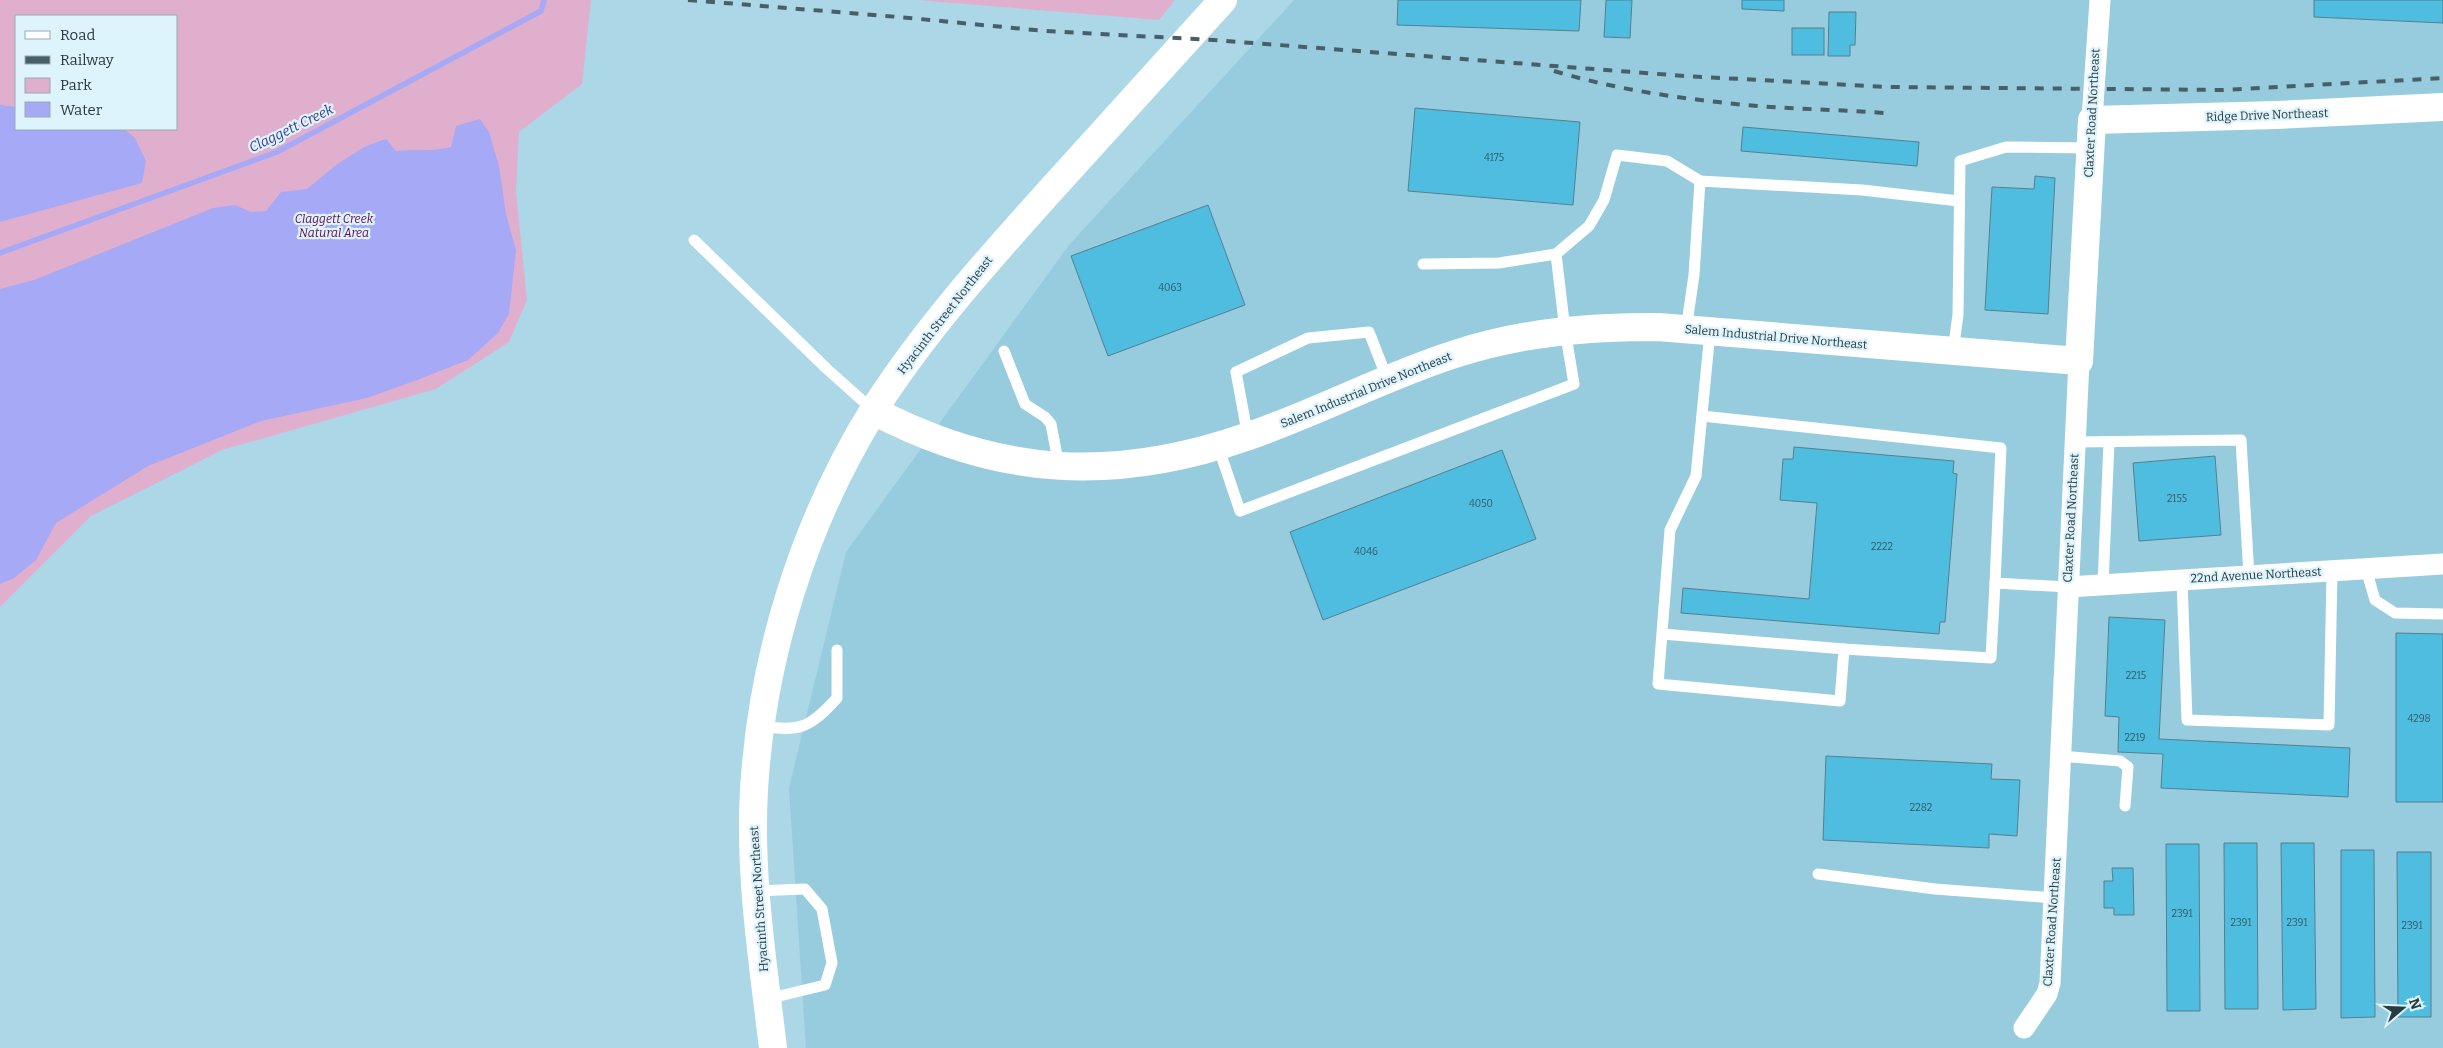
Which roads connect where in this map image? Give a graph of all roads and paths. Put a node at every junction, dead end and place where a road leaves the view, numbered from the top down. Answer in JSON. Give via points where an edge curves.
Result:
{"nodes":[{"id":1,"x":1223,"y":0,"type":"edge"},
{"id":2,"x":2100,"y":0,"type":"edge"},
{"id":3,"x":2443,"y":107,"type":"edge"},
{"id":4,"x":2092,"y":120,"type":"junction"},
{"id":5,"x":2090,"y":148,"type":"junction"},
{"id":6,"x":1700,"y":181,"type":"junction"},
{"id":7,"x":1959,"y":201,"type":"junction"},
{"id":8,"x":694,"y":240,"type":"dead end"},
{"id":9,"x":1556,"y":254,"type":"junction"},
{"id":10,"x":1423,"y":264,"type":"dead end"},
{"id":11,"x":1565,"y":330,"type":"junction"},
{"id":12,"x":1698,"y":331,"type":"junction"},
{"id":13,"x":1004,"y":351,"type":"dead end"},
{"id":14,"x":1953,"y":351,"type":"junction"},
{"id":15,"x":2079,"y":361,"type":"junction"},
{"id":16,"x":1388,"y":378,"type":"junction"},
{"id":17,"x":874,"y":411,"type":"junction"},
{"id":18,"x":1702,"y":416,"type":"junction"},
{"id":19,"x":1248,"y":437,"type":"junction"},
{"id":20,"x":2075,"y":442,"type":"junction"},
{"id":21,"x":2109,"y":442,"type":"junction"},
{"id":22,"x":1218,"y":446,"type":"junction"},
{"id":23,"x":1059,"y":466,"type":"junction"},
{"id":24,"x":2443,"y":564,"type":"edge"},
{"id":25,"x":2366,"y":568,"type":"junction"},
{"id":26,"x":2332,"y":571,"type":"junction"},
{"id":27,"x":2249,"y":576,"type":"junction"},
{"id":28,"x":2182,"y":580,"type":"junction"},
{"id":29,"x":1995,"y":583,"type":"junction"},
{"id":30,"x":2103,"y":585,"type":"junction"},
{"id":31,"x":2068,"y":586,"type":"junction"},
{"id":32,"x":2443,"y":614,"type":"edge"},
{"id":33,"x":1662,"y":634,"type":"junction"},
{"id":34,"x":1844,"y":648,"type":"junction"},
{"id":35,"x":837,"y":650,"type":"dead end"},
{"id":36,"x":761,"y":726,"type":"junction"},
{"id":37,"x":2060,"y":756,"type":"junction"},
{"id":38,"x":2125,"y":806,"type":"dead end"},
{"id":39,"x":1818,"y":874,"type":"dead end"},
{"id":40,"x":756,"y":891,"type":"junction"},
{"id":41,"x":2054,"y":898,"type":"junction"},
{"id":42,"x":768,"y":999,"type":"junction"},
{"id":43,"x":2024,"y":1028,"type":"dead end"},
{"id":44,"x":773,"y":1048,"type":"edge"}],
"edges":[{"from":1,"to":17,"type":"street","name":"Hyacinth Street Northeast","via":[[987,260],[909,358]]},
{"from":2,"to":4,"type":"street","name":"Claxter Road Northeast"},
{"from":3,"to":4,"type":"street","name":"Ridge Drive Northeast"},
{"from":4,"to":5,"type":"street","name":"Claxter Road Northeast"},
{"from":5,"to":7,"type":"lane","via":[[2006,147],[1960,161]]},
{"from":5,"to":15,"type":"street","name":"Claxter Road Northeast"},
{"from":6,"to":7,"type":"lane","via":[[1862,190]]},
{"from":6,"to":9,"type":"lane","via":[[1667,161],[1617,155],[1604,200],[1589,226]]},
{"from":6,"to":12,"type":"lane","via":[[1694,275]]},
{"from":7,"to":14,"type":"lane","via":[[1958,315]]},
{"from":8,"to":17,"type":"lane"},
{"from":9,"to":10,"type":"lane","via":[[1499,263]]},
{"from":9,"to":11,"type":"lane"},
{"from":11,"to":12,"type":"street","name":"Salem Industrial Drive Northeast","via":[[1594,327]]},
{"from":11,"to":16,"type":"street","name":"Salem Industrial Drive Northeast","via":[[1508,339]]},
{"from":11,"to":22,"type":"lane","via":[[1574,384],[1240,511]]},
{"from":12,"to":14,"type":"street","name":"Salem Industrial Drive Northeast"},
{"from":12,"to":18,"type":"lane"},
{"from":13,"to":23,"type":"lane","via":[[1025,404],[1051,424]]},
{"from":14,"to":15,"type":"street","name":"Salem Industrial Drive Northeast"},
{"from":15,"to":20,"type":"street","name":"Claxter Road Northeast"},
{"from":16,"to":19,"type":"street","name":"Salem Industrial Drive Northeast"},
{"from":16,"to":19,"type":"lane","via":[[1369,332],[1308,338],[1236,372]]},
{"from":17,"to":23,"type":"street","name":"Salem Industrial Drive Northeast","via":[[912,431],[983,455]]},
{"from":17,"to":36,"type":"street","name":"Hyacinth Street Northeast","via":[[817,520],[799,566],[770,671]]},
{"from":18,"to":29,"type":"lane","via":[[2001,448]]},
{"from":18,"to":33,"type":"lane","via":[[1696,476],[1670,530]]},
{"from":19,"to":22,"type":"street","name":"Salem Industrial Drive Northeast"},
{"from":20,"to":21,"type":"lane"},
{"from":20,"to":31,"type":"street","name":"Claxter Road Northeast"},
{"from":21,"to":27,"type":"lane","via":[[2240,440]]},
{"from":21,"to":30,"type":"lane"},
{"from":22,"to":23,"type":"street","name":"Salem Industrial Drive Northeast","via":[[1164,460],[1118,466]]},
{"from":24,"to":25,"type":"street","name":"22nd Avenue Northeast"},
{"from":25,"to":26,"type":"street","name":"22nd Avenue Northeast"},
{"from":25,"to":32,"type":"lane","via":[[2375,600],[2395,613]]},
{"from":26,"to":27,"type":"street","name":"22nd Avenue Northeast"},
{"from":26,"to":28,"type":"lane","via":[[2329,725],[2187,720]]},
{"from":27,"to":28,"type":"street","name":"22nd Avenue Northeast"},
{"from":28,"to":30,"type":"street","name":"22nd Avenue Northeast"},
{"from":29,"to":31,"type":"lane"},
{"from":29,"to":34,"type":"lane","via":[[1991,658]]},
{"from":30,"to":31,"type":"street","name":"22nd Avenue Northeast"},
{"from":31,"to":37,"type":"street","name":"Claxter Road Northeast"},
{"from":33,"to":34,"type":"lane"},
{"from":33,"to":34,"type":"lane","via":[[1658,684],[1840,701]]},
{"from":35,"to":36,"type":"lane","via":[[837,698],[818,719],[789,730]]},
{"from":36,"to":40,"type":"street","name":"Hyacinth Street Northeast","via":[[754,791]]},
{"from":37,"to":38,"type":"lane","via":[[2120,761],[2128,767]]},
{"from":37,"to":41,"type":"street","name":"Claxter Road Northeast"},
{"from":39,"to":41,"type":"lane","via":[[1935,889]]},
{"from":40,"to":42,"type":"street","name":"Hyacinth Street Northeast"},
{"from":40,"to":42,"type":"lane","via":[[805,889],[822,909],[832,963],[825,985]]},
{"from":41,"to":43,"type":"street","name":"Claxter Road Northeast","via":[[2050,983]]},
{"from":42,"to":44,"type":"street","name":"Hyacinth Street Northeast"}]}
